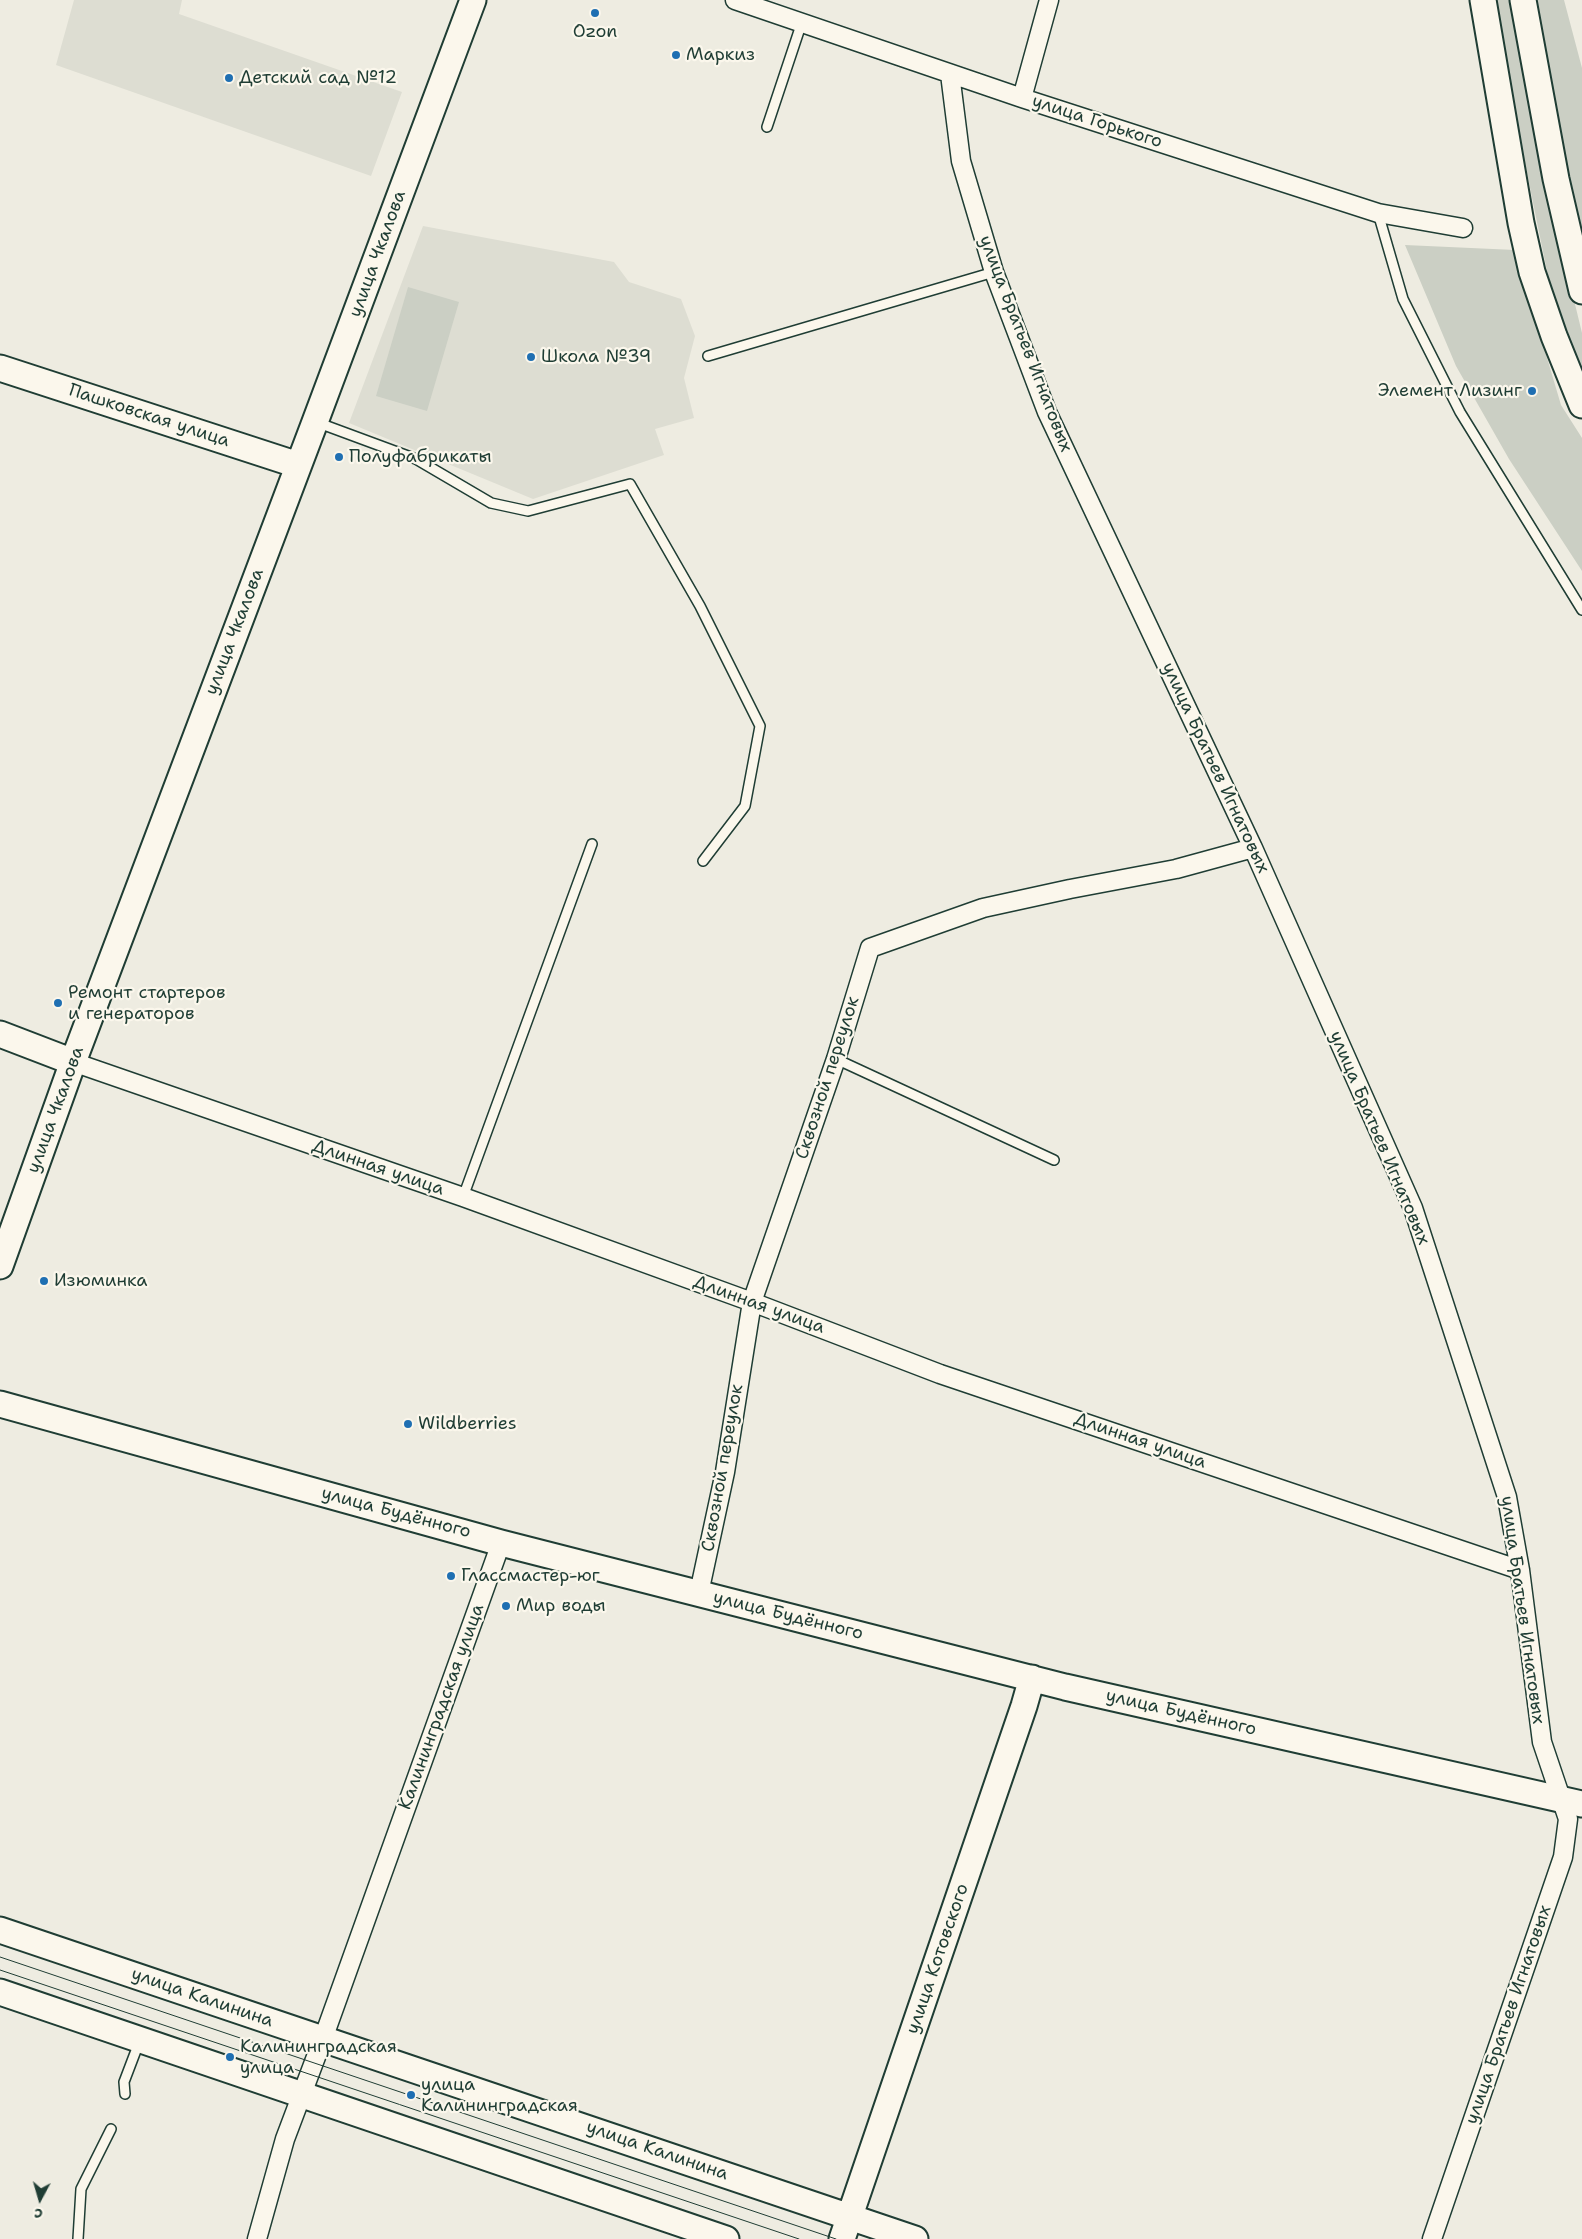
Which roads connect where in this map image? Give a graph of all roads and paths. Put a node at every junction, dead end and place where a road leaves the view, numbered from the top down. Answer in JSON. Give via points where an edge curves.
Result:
{"nodes":[{"id":1,"x":473,"y":0,"type":"edge"},
{"id":2,"x":735,"y":0,"type":"edge"},
{"id":3,"x":1049,"y":0,"type":"edge"},
{"id":4,"x":1483,"y":0,"type":"edge"},
{"id":5,"x":1523,"y":0,"type":"edge"},
{"id":6,"x":802,"y":22,"type":"junction"},
{"id":7,"x":950,"y":74,"type":"junction"},
{"id":8,"x":1022,"y":98,"type":"junction"},
{"id":9,"x":767,"y":127,"type":"dead end"},
{"id":10,"x":1378,"y":213,"type":"junction"},
{"id":11,"x":1463,"y":228,"type":"dead end"},
{"id":12,"x":994,"y":272,"type":"junction"},
{"id":13,"x":1582,"y":291,"type":"edge"},
{"id":14,"x":708,"y":356,"type":"dead end"},
{"id":15,"x":0,"y":368,"type":"edge"},
{"id":16,"x":1582,"y":405,"type":"edge"},
{"id":17,"x":315,"y":422,"type":"junction"},
{"id":18,"x":298,"y":465,"type":"junction"},
{"id":19,"x":1582,"y":610,"type":"edge"},
{"id":20,"x":592,"y":844,"type":"dead end"},
{"id":21,"x":1253,"y":848,"type":"junction"},
{"id":22,"x":703,"y":861,"type":"dead end"},
{"id":23,"x":0,"y":1034,"type":"edge"},
{"id":24,"x":836,"y":1059,"type":"junction"},
{"id":25,"x":72,"y":1062,"type":"junction"},
{"id":26,"x":1054,"y":1160,"type":"dead end"},
{"id":27,"x":463,"y":1197,"type":"junction"},
{"id":28,"x":0,"y":1266,"type":"edge"},
{"id":29,"x":752,"y":1302,"type":"junction"},
{"id":30,"x":0,"y":1404,"type":"edge"},
{"id":31,"x":501,"y":1543,"type":"junction"},
{"id":32,"x":1520,"y":1570,"type":"junction"},
{"id":33,"x":699,"y":1594,"type":"junction"},
{"id":34,"x":1032,"y":1678,"type":"junction"},
{"id":35,"x":1571,"y":1802,"type":"edge"},
{"id":36,"x":0,"y":1930,"type":"edge"},
{"id":37,"x":0,"y":1992,"type":"edge"},
{"id":38,"x":323,"y":2039,"type":"junction"},
{"id":39,"x":140,"y":2040,"type":"junction"},
{"id":40,"x":125,"y":2094,"type":"dead end"},
{"id":41,"x":302,"y":2094,"type":"junction"},
{"id":42,"x":112,"y":2129,"type":"dead end"},
{"id":43,"x":846,"y":2228,"type":"edge"},
{"id":44,"x":78,"y":2239,"type":"edge"},
{"id":45,"x":257,"y":2239,"type":"edge"},
{"id":46,"x":726,"y":2239,"type":"edge"},
{"id":47,"x":916,"y":2239,"type":"edge"},
{"id":48,"x":1432,"y":2239,"type":"edge"}],
"edges":[{"from":1,"to":17,"type":"street","name":"улица Чкалова"},
{"from":2,"to":6,"type":"street","name":"улица Горького"},
{"from":3,"to":8,"type":"street"},
{"from":4,"to":16,"type":"street","via":[[1532,272]]},
{"from":5,"to":13,"type":"street","via":[[1556,180]]},
{"from":6,"to":7,"type":"street","name":"улица Горького"},
{"from":6,"to":9,"type":"lane"},
{"from":7,"to":8,"type":"street","name":"улица Горького"},
{"from":7,"to":12,"type":"street","name":"улица Братьев Игнатовых","via":[[961,161]]},
{"from":8,"to":10,"type":"street","name":"улица Горького"},
{"from":10,"to":11,"type":"street","name":"улица Горького"},
{"from":10,"to":19,"type":"lane","via":[[1403,299],[1460,412]]},
{"from":12,"to":14,"type":"lane"},
{"from":12,"to":21,"type":"street","name":"улица Братьев Игнатовых","via":[[1047,412]]},
{"from":15,"to":18,"type":"street","name":"Пашковская улица"},
{"from":17,"to":18,"type":"street","name":"улица Чкалова"},
{"from":17,"to":22,"type":"lane","via":[[416,459],[491,503],[528,510],[630,484],[700,606],[760,726],[745,806]]},
{"from":18,"to":25,"type":"street","name":"улица Чкалова"},
{"from":20,"to":27,"type":"lane"},
{"from":21,"to":24,"type":"street","name":"Сквозной переулок","via":[[1176,869],[983,908],[870,948]]},
{"from":21,"to":32,"type":"street","name":"улица Братьев Игнатовых","via":[[1413,1208],[1507,1496]]},
{"from":23,"to":25,"type":"street","name":"Длинная улица"},
{"from":24,"to":26,"type":"lane"},
{"from":24,"to":29,"type":"street","name":"Сквозной переулок"},
{"from":25,"to":27,"type":"street","name":"Длинная улица"},
{"from":25,"to":28,"type":"street","name":"улица Чкалова"},
{"from":27,"to":29,"type":"street","name":"Длинная улица"},
{"from":29,"to":32,"type":"street","name":"Длинная улица","via":[[940,1374]]},
{"from":29,"to":33,"type":"street","name":"Сквозной переулок","via":[[725,1472]]},
{"from":30,"to":31,"type":"street","name":"улица Будённого"},
{"from":31,"to":33,"type":"street","name":"улица Будённого"},
{"from":31,"to":38,"type":"street","name":"Калининградская улица"},
{"from":32,"to":35,"type":"street","name":"улица Братьев Игнатовых","via":[[1542,1742]]},
{"from":33,"to":34,"type":"street","name":"улица Будённого"},
{"from":34,"to":35,"type":"street","name":"улица Будённого"},
{"from":34,"to":43,"type":"street","name":"улица Котовского"},
{"from":35,"to":48,"type":"street","name":"улица Братьев Игнатовых","via":[[1563,1857]]},
{"from":36,"to":38,"type":"street","name":"улица Калинина"},
{"from":37,"to":39,"type":"street"},
{"from":38,"to":41,"type":"street","name":"Калининградская улица"},
{"from":38,"to":43,"type":"street","name":"улица Калинина"},
{"from":39,"to":40,"type":"lane","via":[[124,2082]]},
{"from":39,"to":41,"type":"street"},
{"from":41,"to":45,"type":"street","name":"Калининградская улица","via":[[285,2139]]},
{"from":41,"to":46,"type":"street"},
{"from":42,"to":44,"type":"lane","via":[[81,2189]]},
{"from":43,"to":47,"type":"street","name":"улица Калинина"}]}
